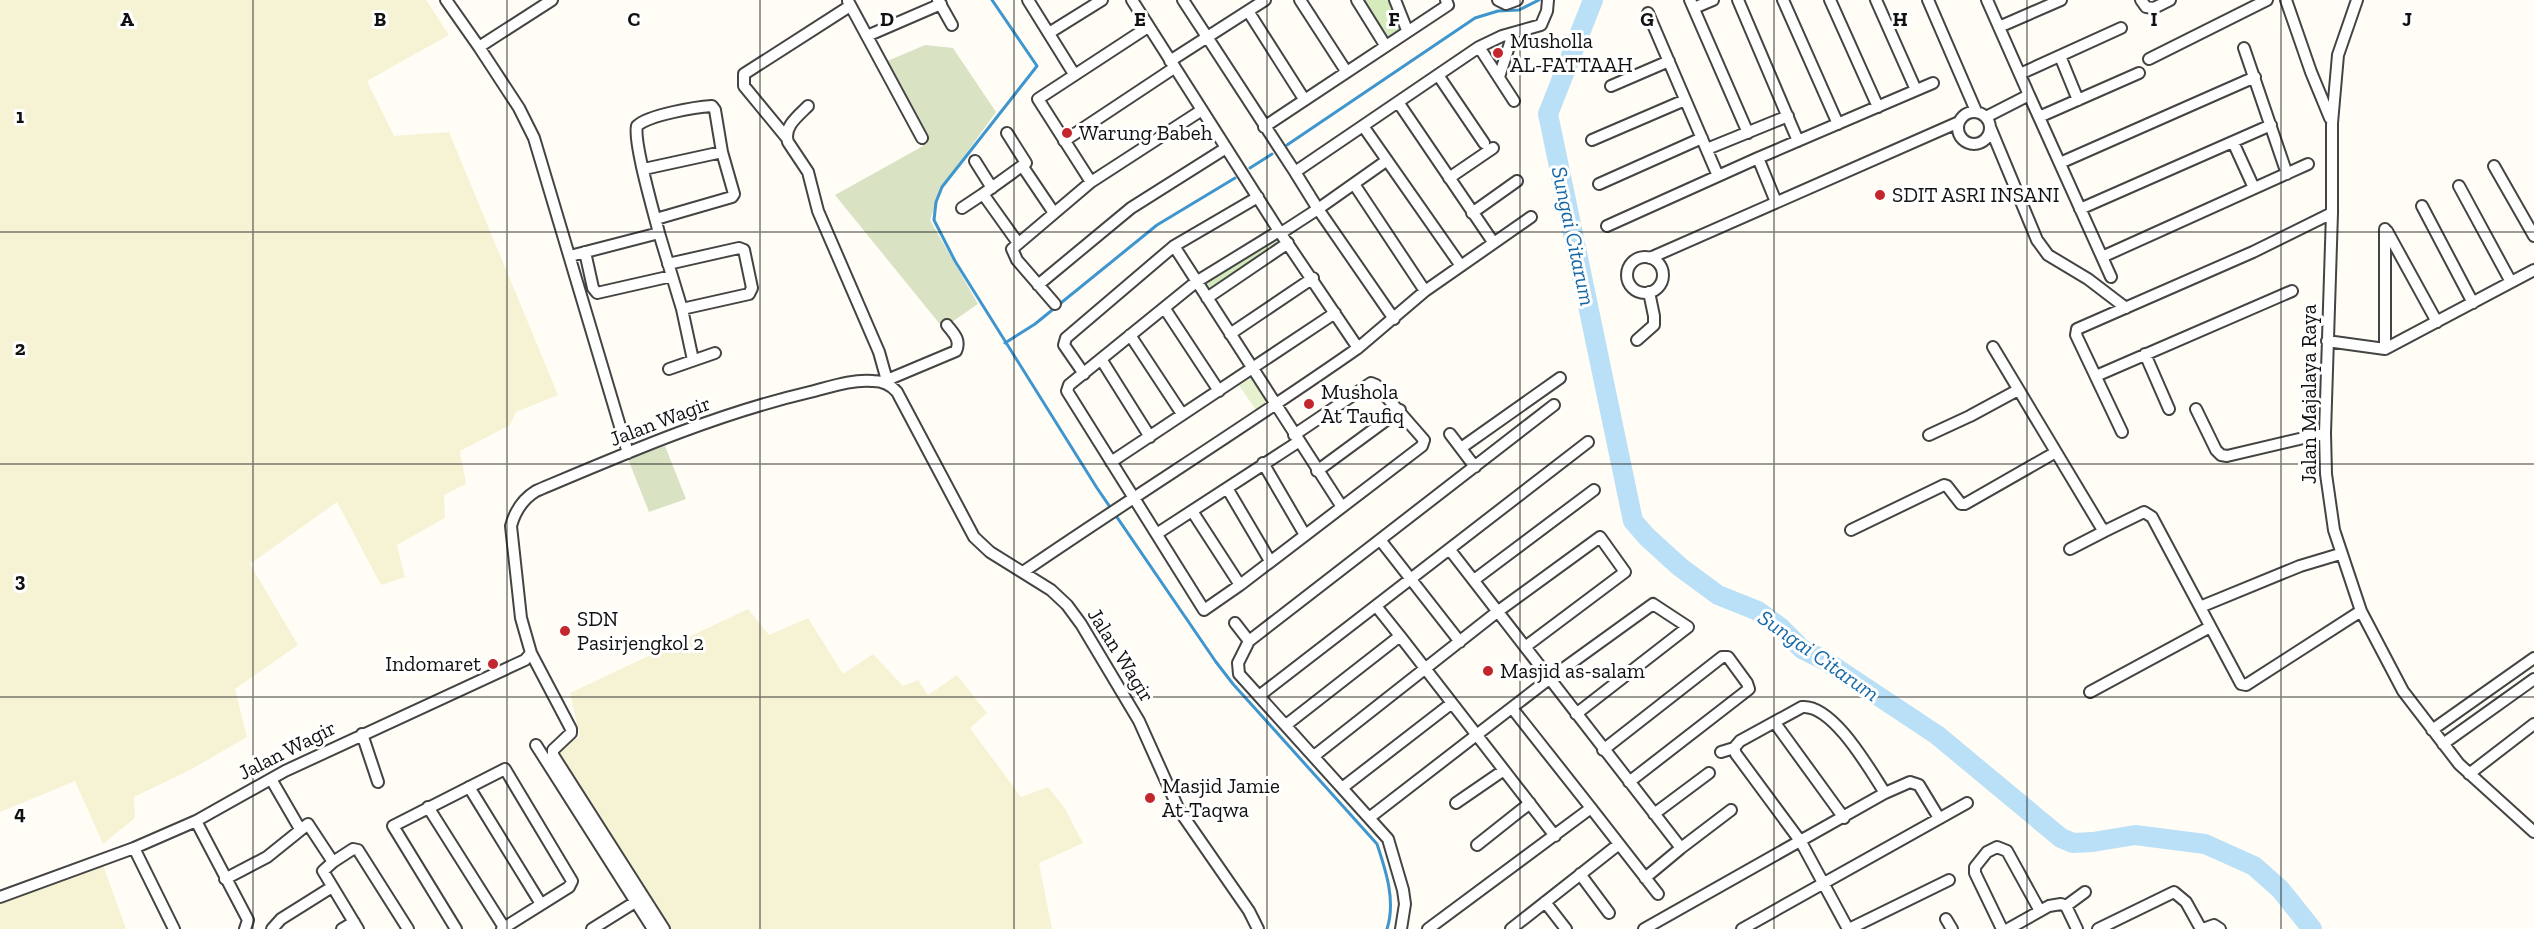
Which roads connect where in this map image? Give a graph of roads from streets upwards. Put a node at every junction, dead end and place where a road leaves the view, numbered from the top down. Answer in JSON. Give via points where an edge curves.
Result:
{"nodes":[{"id":1,"x":446,"y":0,"type":"edge"},
{"id":2,"x":552,"y":0,"type":"edge"},
{"id":3,"x":1028,"y":0,"type":"edge"},
{"id":4,"x":1102,"y":0,"type":"edge"},
{"id":5,"x":1132,"y":0,"type":"edge"},
{"id":6,"x":1183,"y":0,"type":"edge"},
{"id":7,"x":1265,"y":0,"type":"edge"},
{"id":8,"x":1300,"y":0,"type":"edge"},
{"id":9,"x":1357,"y":0,"type":"edge"},
{"id":10,"x":1395,"y":0,"type":"edge"},
{"id":11,"x":1446,"y":0,"type":"edge"},
{"id":12,"x":1498,"y":0,"type":"edge"},
{"id":13,"x":1517,"y":0,"type":"edge"},
{"id":14,"x":1548,"y":0,"type":"edge"},
{"id":15,"x":1713,"y":0,"type":"edge"},
{"id":16,"x":1738,"y":0,"type":"edge"},
{"id":17,"x":1783,"y":0,"type":"edge"},
{"id":18,"x":1830,"y":0,"type":"edge"},
{"id":19,"x":1876,"y":0,"type":"edge"},
{"id":20,"x":1928,"y":0,"type":"edge"},
{"id":21,"x":1988,"y":0,"type":"edge"},
{"id":22,"x":2061,"y":0,"type":"edge"},
{"id":23,"x":2141,"y":0,"type":"edge"},
{"id":24,"x":2170,"y":0,"type":"edge"},
{"id":25,"x":2267,"y":0,"type":"edge"},
{"id":26,"x":2286,"y":0,"type":"edge"},
{"id":27,"x":2357,"y":0,"type":"edge"},
{"id":28,"x":939,"y":2,"type":"edge"},
{"id":29,"x":849,"y":3,"type":"edge"},
{"id":30,"x":1692,"y":4,"type":"edge"},
{"id":31,"x":1248,"y":11,"type":"junction"},
{"id":32,"x":1648,"y":13,"type":"dead end"},
{"id":33,"x":952,"y":25,"type":"dead end"},
{"id":34,"x":1148,"y":27,"type":"junction"},
{"id":35,"x":1999,"y":27,"type":"junction"},
{"id":36,"x":2121,"y":28,"type":"dead end"},
{"id":37,"x":1407,"y":30,"type":"junction"},
{"id":38,"x":1049,"y":33,"type":"junction"},
{"id":39,"x":1514,"y":34,"type":"junction"},
{"id":40,"x":867,"y":36,"type":"junction"},
{"id":41,"x":1207,"y":37,"type":"junction"},
{"id":42,"x":1384,"y":45,"type":"junction"},
{"id":43,"x":479,"y":47,"type":"junction"},
{"id":44,"x":1479,"y":47,"type":"junction"},
{"id":45,"x":2244,"y":48,"type":"dead end"},
{"id":46,"x":2060,"y":56,"type":"junction"},
{"id":47,"x":2150,"y":59,"type":"dead end"},
{"id":48,"x":1668,"y":61,"type":"junction"},
{"id":49,"x":1172,"y":64,"type":"junction"},
{"id":50,"x":1346,"y":71,"type":"junction"},
{"id":51,"x":2139,"y":73,"type":"dead end"},
{"id":52,"x":1074,"y":74,"type":"junction"},
{"id":53,"x":2020,"y":74,"type":"junction"},
{"id":54,"x":1438,"y":75,"type":"junction"},
{"id":55,"x":1499,"y":77,"type":"junction"},
{"id":56,"x":2254,"y":78,"type":"junction"},
{"id":57,"x":1933,"y":83,"type":"dead end"},
{"id":58,"x":1611,"y":86,"type":"dead end"},
{"id":59,"x":1916,"y":90,"type":"junction"},
{"id":60,"x":2029,"y":94,"type":"junction"},
{"id":61,"x":1304,"y":99,"type":"junction"},
{"id":62,"x":1686,"y":100,"type":"junction"},
{"id":63,"x":2078,"y":100,"type":"junction"},
{"id":64,"x":1514,"y":101,"type":"dead end"},
{"id":65,"x":1398,"y":102,"type":"junction"},
{"id":66,"x":808,"y":106,"type":"dead end"},
{"id":67,"x":1878,"y":107,"type":"junction"},
{"id":68,"x":1202,"y":110,"type":"junction"},
{"id":69,"x":1788,"y":116,"type":"junction"},
{"id":70,"x":2039,"y":117,"type":"junction"},
{"id":71,"x":1984,"y":118,"type":"junction"},
{"id":72,"x":1959,"y":122,"type":"junction"},
{"id":73,"x":2332,"y":123,"type":"junction"},
{"id":74,"x":1838,"y":124,"type":"junction"},
{"id":75,"x":2271,"y":125,"type":"junction"},
{"id":76,"x":1264,"y":126,"type":"junction"},
{"id":77,"x":1363,"y":126,"type":"junction"},
{"id":78,"x":1748,"y":132,"type":"junction"},
{"id":79,"x":1007,"y":133,"type":"dead end"},
{"id":80,"x":1930,"y":134,"type":"junction"},
{"id":81,"x":786,"y":137,"type":"junction"},
{"id":82,"x":1960,"y":137,"type":"junction"},
{"id":83,"x":922,"y":138,"type":"dead end"},
{"id":84,"x":1702,"y":138,"type":"junction"},
{"id":85,"x":1592,"y":140,"type":"dead end"},
{"id":86,"x":1064,"y":141,"type":"junction"},
{"id":87,"x":1798,"y":141,"type":"junction"},
{"id":88,"x":2233,"y":142,"type":"junction"},
{"id":89,"x":1978,"y":144,"type":"junction"},
{"id":90,"x":1226,"y":148,"type":"junction"},
{"id":91,"x":1707,"y":150,"type":"junction"},
{"id":92,"x":722,"y":152,"type":"junction"},
{"id":93,"x":1758,"y":158,"type":"junction"},
{"id":94,"x":1386,"y":160,"type":"junction"},
{"id":95,"x":2003,"y":160,"type":"junction"},
{"id":96,"x":975,"y":161,"type":"dead end"},
{"id":97,"x":2060,"y":163,"type":"junction"},
{"id":98,"x":2308,"y":164,"type":"dead end"},
{"id":99,"x":2494,"y":166,"type":"dead end"},
{"id":100,"x":1023,"y":167,"type":"junction"},
{"id":101,"x":644,"y":169,"type":"junction"},
{"id":102,"x":1295,"y":172,"type":"junction"},
{"id":103,"x":2287,"y":174,"type":"junction"},
{"id":104,"x":1718,"y":176,"type":"junction"},
{"id":105,"x":1449,"y":178,"type":"junction"},
{"id":106,"x":1517,"y":181,"type":"dead end"},
{"id":107,"x":1091,"y":182,"type":"junction"},
{"id":108,"x":1354,"y":184,"type":"junction"},
{"id":109,"x":1599,"y":184,"type":"dead end"},
{"id":110,"x":2459,"y":186,"type":"dead end"},
{"id":111,"x":2254,"y":188,"type":"junction"},
{"id":112,"x":988,"y":191,"type":"junction"},
{"id":113,"x":1258,"y":196,"type":"junction"},
{"id":114,"x":1776,"y":202,"type":"junction"},
{"id":115,"x":2422,"y":206,"type":"dead end"},
{"id":116,"x":962,"y":208,"type":"dead end"},
{"id":117,"x":1318,"y":209,"type":"junction"},
{"id":118,"x":2080,"y":209,"type":"junction"},
{"id":119,"x":1054,"y":213,"type":"junction"},
{"id":120,"x":1472,"y":213,"type":"junction"},
{"id":121,"x":2332,"y":213,"type":"junction"},
{"id":122,"x":1531,"y":217,"type":"dead end"},
{"id":123,"x":656,"y":219,"type":"junction"},
{"id":124,"x":1607,"y":226,"type":"dead end"},
{"id":125,"x":1280,"y":232,"type":"junction"},
{"id":126,"x":659,"y":233,"type":"junction"},
{"id":127,"x":2534,"y":236,"type":"edge"},
{"id":128,"x":1493,"y":242,"type":"junction"},
{"id":129,"x":1018,"y":243,"type":"junction"},
{"id":130,"x":1288,"y":243,"type":"junction"},
{"id":131,"x":1174,"y":246,"type":"junction"},
{"id":132,"x":585,"y":252,"type":"junction"},
{"id":133,"x":570,"y":256,"type":"junction"},
{"id":134,"x":2102,"y":257,"type":"junction"},
{"id":135,"x":1650,"y":258,"type":"junction"},
{"id":136,"x":668,"y":264,"type":"junction"},
{"id":137,"x":1461,"y":266,"type":"junction"},
{"id":138,"x":2534,"y":270,"type":"edge"},
{"id":139,"x":672,"y":276,"type":"junction"},
{"id":140,"x":2111,"y":277,"type":"dead end"},
{"id":141,"x":1313,"y":278,"type":"junction"},
{"id":142,"x":1196,"y":282,"type":"junction"},
{"id":143,"x":2511,"y":282,"type":"junction"},
{"id":144,"x":1038,"y":285,"type":"junction"},
{"id":145,"x":1425,"y":291,"type":"junction"},
{"id":146,"x":2292,"y":291,"type":"dead end"},
{"id":147,"x":1649,"y":292,"type":"junction"},
{"id":148,"x":1207,"y":298,"type":"junction"},
{"id":149,"x":2473,"y":303,"type":"junction"},
{"id":150,"x":1055,"y":304,"type":"dead end"},
{"id":151,"x":2126,"y":308,"type":"junction"},
{"id":152,"x":682,"y":309,"type":"junction"},
{"id":153,"x":1165,"y":309,"type":"junction"},
{"id":154,"x":1335,"y":313,"type":"junction"},
{"id":155,"x":1394,"y":319,"type":"junction"},
{"id":156,"x":2437,"y":322,"type":"junction"},
{"id":157,"x":947,"y":325,"type":"dead end"},
{"id":158,"x":1230,"y":334,"type":"junction"},
{"id":159,"x":1130,"y":335,"type":"junction"},
{"id":160,"x":1637,"y":340,"type":"dead end"},
{"id":161,"x":2327,"y":342,"type":"junction"},
{"id":162,"x":1993,"y":347,"type":"dead end"},
{"id":163,"x":1358,"y":348,"type":"junction"},
{"id":164,"x":2385,"y":349,"type":"junction"},
{"id":165,"x":715,"y":353,"type":"dead end"},
{"id":166,"x":2145,"y":354,"type":"junction"},
{"id":167,"x":1101,"y":359,"type":"junction"},
{"id":168,"x":693,"y":360,"type":"junction"},
{"id":169,"x":1252,"y":368,"type":"junction"},
{"id":170,"x":669,"y":369,"type":"dead end"},
{"id":171,"x":1084,"y":374,"type":"junction"},
{"id":172,"x":2096,"y":376,"type":"junction"},
{"id":173,"x":1560,"y":378,"type":"dead end"},
{"id":174,"x":887,"y":382,"type":"junction"},
{"id":175,"x":2018,"y":390,"type":"junction"},
{"id":176,"x":1219,"y":391,"type":"junction"},
{"id":177,"x":1554,"y":405,"type":"dead end"},
{"id":178,"x":1275,"y":406,"type":"junction"},
{"id":179,"x":2169,"y":409,"type":"dead end"},
{"id":180,"x":2196,"y":409,"type":"dead end"},
{"id":181,"x":1400,"y":410,"type":"junction"},
{"id":182,"x":1182,"y":414,"type":"junction"},
{"id":183,"x":2122,"y":432,"type":"dead end"},
{"id":184,"x":2325,"y":433,"type":"junction"},
{"id":185,"x":1450,"y":434,"type":"dead end"},
{"id":186,"x":1929,"y":435,"type":"dead end"},
{"id":187,"x":1150,"y":436,"type":"junction"},
{"id":188,"x":1296,"y":439,"type":"junction"},
{"id":189,"x":1588,"y":442,"type":"dead end"},
{"id":190,"x":1461,"y":448,"type":"junction"},
{"id":191,"x":2056,"y":452,"type":"junction"},
{"id":192,"x":627,"y":453,"type":"junction"},
{"id":193,"x":1111,"y":462,"type":"junction"},
{"id":194,"x":1263,"y":464,"type":"junction"},
{"id":195,"x":1476,"y":467,"type":"junction"},
{"id":196,"x":1317,"y":471,"type":"junction"},
{"id":197,"x":1227,"y":488,"type":"junction"},
{"id":198,"x":1594,"y":490,"type":"dead end"},
{"id":199,"x":1133,"y":498,"type":"junction"},
{"id":200,"x":1342,"y":507,"type":"junction"},
{"id":201,"x":1192,"y":511,"type":"junction"},
{"id":202,"x":1851,"y":530,"type":"dead end"},
{"id":203,"x":2105,"y":531,"type":"junction"},
{"id":204,"x":1158,"y":533,"type":"junction"},
{"id":205,"x":1305,"y":535,"type":"junction"},
{"id":206,"x":1381,"y":541,"type":"junction"},
{"id":207,"x":2070,"y":549,"type":"dead end"},
{"id":208,"x":1450,"y":550,"type":"junction"},
{"id":209,"x":2340,"y":554,"type":"junction"},
{"id":210,"x":1270,"y":561,"type":"junction"},
{"id":211,"x":1023,"y":572,"type":"junction"},
{"id":212,"x":1412,"y":579,"type":"junction"},
{"id":213,"x":1474,"y":580,"type":"junction"},
{"id":214,"x":1240,"y":585,"type":"junction"},
{"id":215,"x":1376,"y":606,"type":"junction"},
{"id":216,"x":2200,"y":607,"type":"junction"},
{"id":217,"x":2361,"y":611,"type":"junction"},
{"id":218,"x":1497,"y":612,"type":"junction"},
{"id":219,"x":1235,"y":623,"type":"dead end"},
{"id":220,"x":2210,"y":627,"type":"junction"},
{"id":221,"x":1400,"y":636,"type":"junction"},
{"id":222,"x":1249,"y":641,"type":"junction"},
{"id":223,"x":1460,"y":642,"type":"junction"},
{"id":224,"x":1525,"y":647,"type":"junction"},
{"id":225,"x":531,"y":653,"type":"junction"},
{"id":226,"x":2534,"y":658,"type":"edge"},
{"id":227,"x":1426,"y":669,"type":"junction"},
{"id":228,"x":1549,"y":679,"type":"junction"},
{"id":229,"x":2534,"y":679,"type":"edge"},
{"id":230,"x":2090,"y":692,"type":"dead end"},
{"id":231,"x":1259,"y":696,"type":"junction"},
{"id":232,"x":1452,"y":703,"type":"junction"},
{"id":233,"x":2468,"y":704,"type":"junction"},
{"id":234,"x":1512,"y":708,"type":"junction"},
{"id":235,"x":1576,"y":714,"type":"junction"},
{"id":236,"x":2478,"y":719,"type":"junction"},
{"id":237,"x":1775,"y":723,"type":"junction"},
{"id":238,"x":2534,"y":724,"type":"edge"},
{"id":239,"x":1286,"y":725,"type":"junction"},
{"id":240,"x":2432,"y":730,"type":"junction"},
{"id":241,"x":362,"y":734,"type":"junction"},
{"id":242,"x":1476,"y":734,"type":"junction"},
{"id":243,"x":2443,"y":744,"type":"junction"},
{"id":244,"x":536,"y":745,"type":"dead end"},
{"id":245,"x":1734,"y":748,"type":"junction"},
{"id":246,"x":1604,"y":750,"type":"junction"},
{"id":247,"x":1720,"y":752,"type":"dead end"},
{"id":248,"x":1314,"y":756,"type":"junction"},
{"id":249,"x":1504,"y":770,"type":"junction"},
{"id":250,"x":1709,"y":773,"type":"dead end"},
{"id":251,"x":2469,"y":774,"type":"junction"},
{"id":252,"x":272,"y":779,"type":"junction"},
{"id":253,"x":378,"y":782,"type":"dead end"},
{"id":254,"x":1629,"y":782,"type":"junction"},
{"id":255,"x":469,"y":788,"type":"junction"},
{"id":256,"x":1342,"y":788,"type":"junction"},
{"id":257,"x":1886,"y":793,"type":"junction"},
{"id":258,"x":1530,"y":803,"type":"junction"},
{"id":259,"x":1967,"y":803,"type":"dead end"},
{"id":260,"x":1456,"y":804,"type":"dead end"},
{"id":261,"x":428,"y":807,"type":"junction"},
{"id":262,"x":1591,"y":808,"type":"junction"},
{"id":263,"x":1731,"y":810,"type":"dead end"},
{"id":264,"x":1654,"y":814,"type":"junction"},
{"id":265,"x":1369,"y":818,"type":"junction"},
{"id":266,"x":1844,"y":818,"type":"junction"},
{"id":267,"x":1939,"y":818,"type":"junction"},
{"id":268,"x":196,"y":821,"type":"junction"},
{"id":269,"x":300,"y":829,"type":"junction"},
{"id":270,"x":2534,"y":832,"type":"edge"},
{"id":271,"x":1555,"y":836,"type":"junction"},
{"id":272,"x":1802,"y":842,"type":"junction"},
{"id":273,"x":1619,"y":844,"type":"junction"},
{"id":274,"x":1477,"y":845,"type":"dead end"},
{"id":275,"x":134,"y":848,"type":"junction"},
{"id":276,"x":1681,"y":848,"type":"junction"},
{"id":277,"x":333,"y":862,"type":"junction"},
{"id":278,"x":1580,"y":874,"type":"junction"},
{"id":279,"x":1645,"y":878,"type":"junction"},
{"id":280,"x":225,"y":879,"type":"junction"},
{"id":281,"x":1949,"y":880,"type":"dead end"},
{"id":282,"x":1824,"y":884,"type":"junction"},
{"id":283,"x":332,"y":887,"type":"junction"},
{"id":284,"x":2085,"y":892,"type":"dead end"},
{"id":285,"x":1658,"y":894,"type":"dead end"},
{"id":286,"x":0,"y":897,"type":"edge"},
{"id":287,"x":640,"y":899,"type":"junction"},
{"id":288,"x":1545,"y":902,"type":"junction"},
{"id":289,"x":541,"y":904,"type":"junction"},
{"id":290,"x":2066,"y":906,"type":"junction"},
{"id":291,"x":2040,"y":911,"type":"junction"},
{"id":292,"x":1609,"y":913,"type":"dead end"},
{"id":293,"x":1946,"y":919,"type":"dead end"},
{"id":294,"x":356,"y":925,"type":"edge"},
{"id":295,"x":504,"y":928,"type":"edge"},
{"id":296,"x":1513,"y":928,"type":"edge"},
{"id":297,"x":174,"y":929,"type":"edge"},
{"id":298,"x":245,"y":929,"type":"edge"},
{"id":299,"x":272,"y":929,"type":"edge"},
{"id":300,"x":342,"y":929,"type":"edge"},
{"id":301,"x":408,"y":929,"type":"edge"},
{"id":302,"x":456,"y":929,"type":"edge"},
{"id":303,"x":592,"y":929,"type":"edge"},
{"id":304,"x":653,"y":929,"type":"edge"},
{"id":305,"x":664,"y":929,"type":"edge"},
{"id":306,"x":1258,"y":929,"type":"edge"},
{"id":307,"x":1401,"y":929,"type":"edge"},
{"id":308,"x":1428,"y":929,"type":"edge"},
{"id":309,"x":1566,"y":929,"type":"edge"},
{"id":310,"x":1644,"y":929,"type":"edge"},
{"id":311,"x":1742,"y":929,"type":"edge"},
{"id":312,"x":1849,"y":929,"type":"edge"},
{"id":313,"x":1952,"y":929,"type":"edge"},
{"id":314,"x":2002,"y":929,"type":"edge"},
{"id":315,"x":2008,"y":929,"type":"edge"},
{"id":316,"x":2077,"y":929,"type":"edge"},
{"id":317,"x":2098,"y":929,"type":"edge"},
{"id":318,"x":2202,"y":929,"type":"edge"},
{"id":319,"x":2220,"y":929,"type":"edge"}],
"edges":[{"from":1,"to":43,"type":"street"},
{"from":2,"to":43,"type":"street"},
{"from":3,"to":38,"type":"street"},
{"from":4,"to":38,"type":"street"},
{"from":5,"to":34,"type":"street"},
{"from":6,"to":41,"type":"street"},
{"from":7,"to":31,"type":"street"},
{"from":8,"to":50,"type":"street"},
{"from":9,"to":42,"type":"street"},
{"from":10,"to":37,"type":"street"},
{"from":11,"to":37,"type":"street","via":[[1448,5]]},
{"from":12,"to":13,"type":"street","via":[[1506,4]]},
{"from":14,"to":39,"type":"street","via":[[1541,25]]},
{"from":15,"to":30,"type":"street"},
{"from":16,"to":69,"type":"street"},
{"from":17,"to":74,"type":"street"},
{"from":18,"to":67,"type":"street"},
{"from":19,"to":59,"type":"street"},
{"from":20,"to":71,"type":"street"},
{"from":21,"to":35,"type":"street"},
{"from":22,"to":35,"type":"street"},
{"from":23,"to":24,"type":"street","via":[[2146,7],[2154,8]]},
{"from":25,"to":47,"type":"street"},
{"from":26,"to":73,"type":"street"},
{"from":27,"to":73,"type":"street","name":"Jalan Majalaya Raya","via":[[2338,55]]},
{"from":28,"to":33,"type":"street"},
{"from":28,"to":40,"type":"street"},
{"from":29,"to":40,"type":"street"},
{"from":29,"to":81,"type":"street","via":[[744,74],[744,86]]},
{"from":30,"to":78,"type":"street"},
{"from":31,"to":41,"type":"street"},
{"from":31,"to":61,"type":"street"},
{"from":32,"to":48,"type":"street"},
{"from":34,"to":49,"type":"street"},
{"from":34,"to":52,"type":"street"},
{"from":35,"to":53,"type":"street"},
{"from":36,"to":46,"type":"street"},
{"from":37,"to":42,"type":"street"},
{"from":38,"to":52,"type":"street"},
{"from":39,"to":44,"type":"street"},
{"from":39,"to":55,"type":"street"},
{"from":40,"to":83,"type":"street"},
{"from":41,"to":49,"type":"street"},
{"from":41,"to":76,"type":"street"},
{"from":42,"to":50,"type":"street"},
{"from":43,"to":133,"type":"street","via":[[534,138]]},
{"from":44,"to":54,"type":"street"},
{"from":44,"to":55,"type":"street"},
{"from":45,"to":56,"type":"street"},
{"from":46,"to":53,"type":"street"},
{"from":46,"to":63,"type":"street"},
{"from":48,"to":58,"type":"street"},
{"from":48,"to":62,"type":"street"},
{"from":49,"to":68,"type":"street"},
{"from":49,"to":86,"type":"street"},
{"from":50,"to":61,"type":"street"},
{"from":51,"to":63,"type":"street"},
{"from":52,"to":86,"type":"street","via":[[1038,99]]},
{"from":53,"to":60,"type":"street"},
{"from":54,"to":65,"type":"street"},
{"from":54,"to":105,"type":"street","via":[[1489,146]]},
{"from":55,"to":64,"type":"street"},
{"from":56,"to":75,"type":"street"},
{"from":56,"to":97,"type":"street"},
{"from":57,"to":59,"type":"street"},
{"from":59,"to":67,"type":"street"},
{"from":60,"to":70,"type":"street"},
{"from":60,"to":71,"type":"street"},
{"from":61,"to":76,"type":"street"},
{"from":62,"to":84,"type":"street"},
{"from":62,"to":85,"type":"street"},
{"from":63,"to":70,"type":"street"},
{"from":65,"to":77,"type":"street"},
{"from":65,"to":105,"type":"street"},
{"from":66,"to":81,"type":"street","via":[[789,127]]},
{"from":67,"to":74,"type":"street"},
{"from":68,"to":90,"type":"street"},
{"from":68,"to":107,"type":"street"},
{"from":69,"to":78,"type":"street"},
{"from":69,"to":87,"type":"street"},
{"from":70,"to":97,"type":"street"},
{"from":71,"to":72,"type":"street","via":[[1965,114]]},
{"from":71,"to":89,"type":"street","via":[[1987,138]]},
{"from":71,"to":95,"type":"street"},
{"from":72,"to":80,"type":"street"},
{"from":72,"to":82,"type":"street"},
{"from":73,"to":121,"type":"street","name":"Jalan Majalaya Raya"},
{"from":74,"to":87,"type":"street"},
{"from":75,"to":88,"type":"street"},
{"from":75,"to":103,"type":"street"},
{"from":76,"to":102,"type":"street"},
{"from":77,"to":94,"type":"street"},
{"from":77,"to":102,"type":"street"},
{"from":78,"to":91,"type":"street"},
{"from":79,"to":100,"type":"street","via":[[1026,163]]},
{"from":80,"to":82,"type":"street"},
{"from":80,"to":114,"type":"street"},
{"from":81,"to":174,"type":"street","via":[[808,172],[818,211],[879,352]]},
{"from":82,"to":89,"type":"street"},
{"from":84,"to":91,"type":"street"},
{"from":84,"to":109,"type":"street"},
{"from":86,"to":107,"type":"street"},
{"from":87,"to":93,"type":"street"},
{"from":88,"to":111,"type":"street"},
{"from":88,"to":118,"type":"street"},
{"from":89,"to":95,"type":"street"},
{"from":90,"to":113,"type":"street"},
{"from":90,"to":144,"type":"street","via":[[1131,208]]},
{"from":91,"to":104,"type":"street"},
{"from":92,"to":101,"type":"street"},
{"from":92,"to":101,"type":"street","via":[[712,106],[658,117],[637,126]]},
{"from":92,"to":123,"type":"street","via":[[732,198]]},
{"from":93,"to":104,"type":"street"},
{"from":93,"to":114,"type":"street"},
{"from":94,"to":108,"type":"street"},
{"from":94,"to":137,"type":"street"},
{"from":95,"to":151,"type":"street","via":[[2037,240],[2048,255]]},
{"from":96,"to":112,"type":"street"},
{"from":97,"to":118,"type":"street"},
{"from":98,"to":103,"type":"street"},
{"from":99,"to":127,"type":"street"},
{"from":100,"to":112,"type":"street"},
{"from":100,"to":119,"type":"street"},
{"from":101,"to":123,"type":"street"},
{"from":102,"to":117,"type":"street"},
{"from":103,"to":111,"type":"street"},
{"from":104,"to":124,"type":"street"},
{"from":105,"to":120,"type":"street"},
{"from":106,"to":120,"type":"street"},
{"from":107,"to":119,"type":"street"},
{"from":108,"to":117,"type":"street"},
{"from":108,"to":145,"type":"street"},
{"from":110,"to":143,"type":"street"},
{"from":111,"to":134,"type":"street"},
{"from":112,"to":116,"type":"street"},
{"from":112,"to":129,"type":"street"},
{"from":113,"to":125,"type":"street"},
{"from":113,"to":131,"type":"street"},
{"from":114,"to":135,"type":"street"},
{"from":115,"to":149,"type":"street"},
{"from":117,"to":125,"type":"street"},
{"from":117,"to":155,"type":"street"},
{"from":118,"to":134,"type":"street"},
{"from":119,"to":129,"type":"street"},
{"from":120,"to":128,"type":"street"},
{"from":121,"to":151,"type":"street"},
{"from":121,"to":161,"type":"street","name":"Jalan Majalaya Raya"},
{"from":122,"to":128,"type":"street"},
{"from":123,"to":126,"type":"street"},
{"from":125,"to":130,"type":"street"},
{"from":125,"to":142,"type":"street"},
{"from":126,"to":132,"type":"street"},
{"from":126,"to":136,"type":"street"},
{"from":128,"to":137,"type":"street"},
{"from":129,"to":144,"type":"street","via":[[1012,254]]},
{"from":130,"to":141,"type":"street"},
{"from":130,"to":148,"type":"street"},
{"from":131,"to":142,"type":"street"},
{"from":131,"to":171,"type":"street","via":[[1066,338],[1064,345]]},
{"from":132,"to":133,"type":"street"},
{"from":132,"to":139,"type":"street","via":[[597,293]]},
{"from":133,"to":192,"type":"street"},
{"from":134,"to":140,"type":"street"},
{"from":135,"to":147,"type":"street","via":[[1663,275],[1659,286]]},
{"from":135,"to":147,"type":"street","via":[[1634,261],[1627,277],[1632,288]]},
{"from":136,"to":139,"type":"street"},
{"from":136,"to":152,"type":"street","via":[[739,248],[746,255],[752,288],[749,294]]},
{"from":137,"to":145,"type":"street"},
{"from":138,"to":143,"type":"street"},
{"from":139,"to":152,"type":"street"},
{"from":141,"to":154,"type":"street"},
{"from":141,"to":158,"type":"street"},
{"from":142,"to":148,"type":"street"},
{"from":142,"to":153,"type":"street"},
{"from":143,"to":149,"type":"street"},
{"from":144,"to":150,"type":"street"},
{"from":145,"to":155,"type":"street"},
{"from":146,"to":166,"type":"street"},
{"from":147,"to":160,"type":"street","via":[[1654,325]]},
{"from":148,"to":158,"type":"street"},
{"from":149,"to":156,"type":"street"},
{"from":151,"to":172,"type":"street","via":[[2075,332]]},
{"from":152,"to":168,"type":"street"},
{"from":153,"to":159,"type":"street"},
{"from":153,"to":176,"type":"street"},
{"from":154,"to":163,"type":"street"},
{"from":154,"to":169,"type":"street"},
{"from":155,"to":163,"type":"street"},
{"from":156,"to":164,"type":"street"},
{"from":156,"to":164,"type":"street","via":[[2385,228]]},
{"from":157,"to":174,"type":"street","via":[[958,339],[956,351]]},
{"from":158,"to":169,"type":"street"},
{"from":159,"to":167,"type":"street"},
{"from":159,"to":182,"type":"street"},
{"from":161,"to":164,"type":"street"},
{"from":161,"to":184,"type":"street","name":"Jalan Majalaya Raya"},
{"from":162,"to":175,"type":"street"},
{"from":163,"to":178,"type":"street"},
{"from":165,"to":168,"type":"street"},
{"from":166,"to":172,"type":"street"},
{"from":166,"to":179,"type":"street"},
{"from":167,"to":171,"type":"street"},
{"from":167,"to":187,"type":"street"},
{"from":168,"to":170,"type":"street"},
{"from":169,"to":176,"type":"street"},
{"from":169,"to":178,"type":"street"},
{"from":171,"to":193,"type":"street","via":[[1067,391]]},
{"from":172,"to":183,"type":"street"},
{"from":173,"to":190,"type":"street"},
{"from":174,"to":192,"type":"street","name":"Jalan Wagir","via":[[848,383],[787,397]]},
{"from":174,"to":211,"type":"street","name":"Jalan Wagir","via":[[897,392],[974,537]]},
{"from":175,"to":186,"type":"street"},
{"from":175,"to":191,"type":"street"},
{"from":176,"to":182,"type":"street"},
{"from":177,"to":195,"type":"street"},
{"from":178,"to":188,"type":"street"},
{"from":178,"to":199,"type":"street"},
{"from":180,"to":184,"type":"street","via":[[2221,455]]},
{"from":181,"to":188,"type":"street","via":[[1371,383]]},
{"from":181,"to":196,"type":"street"},
{"from":181,"to":200,"type":"street","via":[[1420,433],[1422,446]]},
{"from":182,"to":187,"type":"street"},
{"from":184,"to":209,"type":"street","name":"Jalan Majalaya Raya","via":[[2326,474]]},
{"from":185,"to":190,"type":"street"},
{"from":187,"to":193,"type":"street"},
{"from":188,"to":194,"type":"street"},
{"from":188,"to":196,"type":"street"},
{"from":189,"to":208,"type":"street"},
{"from":190,"to":195,"type":"street"},
{"from":191,"to":202,"type":"street","via":[[1965,504],[1944,485]]},
{"from":191,"to":203,"type":"street","via":[[2092,516]]},
{"from":192,"to":225,"type":"street","name":"Jalan Wagir","via":[[536,490],[515,513],[511,526],[521,618]]},
{"from":193,"to":199,"type":"street"},
{"from":194,"to":197,"type":"street"},
{"from":194,"to":205,"type":"street"},
{"from":195,"to":206,"type":"street"},
{"from":196,"to":200,"type":"street"},
{"from":197,"to":201,"type":"street"},
{"from":197,"to":210,"type":"street"},
{"from":198,"to":213,"type":"street"},
{"from":199,"to":204,"type":"street"},
{"from":199,"to":211,"type":"street"},
{"from":200,"to":205,"type":"street"},
{"from":201,"to":204,"type":"street"},
{"from":201,"to":214,"type":"street"},
{"from":203,"to":207,"type":"street"},
{"from":203,"to":216,"type":"street","via":[[2139,513],[2149,513]]},
{"from":204,"to":214,"type":"street","via":[[1204,610]]},
{"from":205,"to":210,"type":"street"},
{"from":206,"to":212,"type":"street"},
{"from":206,"to":222,"type":"street"},
{"from":208,"to":212,"type":"street"},
{"from":208,"to":213,"type":"street"},
{"from":209,"to":216,"type":"street"},
{"from":209,"to":217,"type":"street","name":"Jalan Majalaya Raya"},
{"from":210,"to":214,"type":"street"},
{"from":211,"to":306,"type":"street","name":"Jalan Wagir","via":[[1051,590],[1081,624],[1139,721],[1179,810]]},
{"from":212,"to":215,"type":"street"},
{"from":212,"to":223,"type":"street"},
{"from":213,"to":218,"type":"street"},
{"from":215,"to":221,"type":"street"},
{"from":215,"to":231,"type":"street"},
{"from":216,"to":220,"type":"street"},
{"from":217,"to":220,"type":"street","via":[[2243,685]]},
{"from":217,"to":240,"type":"street","name":"Jalan Majalaya Raya","via":[[2403,691]]},
{"from":218,"to":223,"type":"street"},
{"from":218,"to":224,"type":"street"},
{"from":218,"to":224,"type":"street","via":[[1600,537],[1625,572]]},
{"from":219,"to":222,"type":"street"},
{"from":220,"to":230,"type":"street"},
{"from":221,"to":227,"type":"street"},
{"from":221,"to":239,"type":"street"},
{"from":222,"to":231,"type":"street","via":[[1237,669]]},
{"from":223,"to":227,"type":"street"},
{"from":224,"to":228,"type":"street"},
{"from":225,"to":241,"type":"street","name":"Jalan Wagir","via":[[517,665]]},
{"from":225,"to":287,"type":"street","via":[[571,729],[553,755]]},
{"from":226,"to":233,"type":"street"},
{"from":227,"to":232,"type":"street"},
{"from":227,"to":248,"type":"street"},
{"from":228,"to":234,"type":"street"},
{"from":228,"to":235,"type":"street"},
{"from":228,"to":235,"type":"street","via":[[1653,604],[1688,627]]},
{"from":229,"to":236,"type":"street"},
{"from":231,"to":239,"type":"street"},
{"from":232,"to":242,"type":"street"},
{"from":232,"to":256,"type":"street"},
{"from":233,"to":236,"type":"street"},
{"from":233,"to":240,"type":"street"},
{"from":234,"to":242,"type":"street"},
{"from":234,"to":262,"type":"street"},
{"from":235,"to":246,"type":"street"},
{"from":236,"to":243,"type":"street"},
{"from":237,"to":245,"type":"street"},
{"from":237,"to":257,"type":"street","via":[[1804,707],[1828,717]]},
{"from":237,"to":266,"type":"street"},
{"from":238,"to":251,"type":"street"},
{"from":239,"to":248,"type":"street"},
{"from":240,"to":243,"type":"street","name":"Jalan Majalaya Raya"},
{"from":241,"to":252,"type":"street","name":"Jalan Wagir"},
{"from":241,"to":253,"type":"street"},
{"from":242,"to":249,"type":"street"},
{"from":242,"to":265,"type":"street"},
{"from":243,"to":251,"type":"street","name":"Jalan Majalaya Raya"},
{"from":244,"to":287,"type":"street"},
{"from":245,"to":247,"type":"street"},
{"from":245,"to":272,"type":"street"},
{"from":246,"to":254,"type":"street"},
{"from":246,"to":254,"type":"street","via":[[1722,657],[1728,657],[1749,689]]},
{"from":248,"to":256,"type":"street"},
{"from":249,"to":258,"type":"street"},
{"from":249,"to":260,"type":"street"},
{"from":250,"to":264,"type":"street"},
{"from":251,"to":270,"type":"street","name":"Jalan Majalaya Raya"},
{"from":252,"to":268,"type":"street","name":"Jalan Wagir"},
{"from":252,"to":269,"type":"street"},
{"from":254,"to":264,"type":"street"},
{"from":255,"to":261,"type":"street"},
{"from":255,"to":289,"type":"street"},
{"from":255,"to":289,"type":"street","via":[[507,771],[572,879],[569,887]]},
{"from":256,"to":265,"type":"street"},
{"from":257,"to":266,"type":"street"},
{"from":257,"to":267,"type":"street","via":[[1910,782],[1917,783]]},
{"from":258,"to":271,"type":"street"},
{"from":258,"to":274,"type":"street"},
{"from":259,"to":267,"type":"street"},
{"from":261,"to":295,"type":"street"},
{"from":261,"to":302,"type":"street","via":[[393,826]]},
{"from":262,"to":271,"type":"street"},
{"from":262,"to":273,"type":"street"},
{"from":263,"to":276,"type":"street"},
{"from":264,"to":276,"type":"street"},
{"from":265,"to":307,"type":"street","via":[[1388,839],[1392,850],[1405,904]]},
{"from":266,"to":272,"type":"street"},
{"from":267,"to":282,"type":"street"},
{"from":268,"to":275,"type":"street","name":"Jalan Wagir"},
{"from":268,"to":280,"type":"street"},
{"from":269,"to":277,"type":"street","via":[[308,824]]},
{"from":269,"to":280,"type":"street","via":[[267,857]]},
{"from":271,"to":308,"type":"street"},
{"from":272,"to":282,"type":"street"},
{"from":272,"to":310,"type":"street"},
{"from":273,"to":278,"type":"street"},
{"from":273,"to":279,"type":"street"},
{"from":275,"to":286,"type":"street","name":"Jalan Wagir"},
{"from":275,"to":297,"type":"street"},
{"from":276,"to":279,"type":"street"},
{"from":277,"to":283,"type":"street","via":[[323,871]]},
{"from":277,"to":301,"type":"street","via":[[353,849],[358,850]]},
{"from":278,"to":288,"type":"street"},
{"from":278,"to":292,"type":"street"},
{"from":279,"to":285,"type":"street"},
{"from":280,"to":298,"type":"street","via":[[248,920]]},
{"from":281,"to":312,"type":"street"},
{"from":282,"to":311,"type":"street"},
{"from":282,"to":312,"type":"street"},
{"from":283,"to":294,"type":"street"},
{"from":283,"to":299,"type":"street","via":[[281,919]]},
{"from":284,"to":290,"type":"street"},
{"from":287,"to":303,"type":"street"},
{"from":287,"to":304,"type":"street"},
{"from":287,"to":305,"type":"street"},
{"from":288,"to":296,"type":"street"},
{"from":288,"to":309,"type":"street"},
{"from":289,"to":295,"type":"street"},
{"from":290,"to":291,"type":"street","via":[[2055,904]]},
{"from":290,"to":316,"type":"street"},
{"from":291,"to":314,"type":"street","via":[[2007,851],[1996,847],[1987,852],[1975,873]]},
{"from":291,"to":315,"type":"street"},
{"from":293,"to":313,"type":"street"},
{"from":294,"to":300,"type":"street"},
{"from":317,"to":318,"type":"street","via":[[2174,892],[2186,902]]},
{"from":318,"to":319,"type":"street","via":[[2214,925]]}]}
